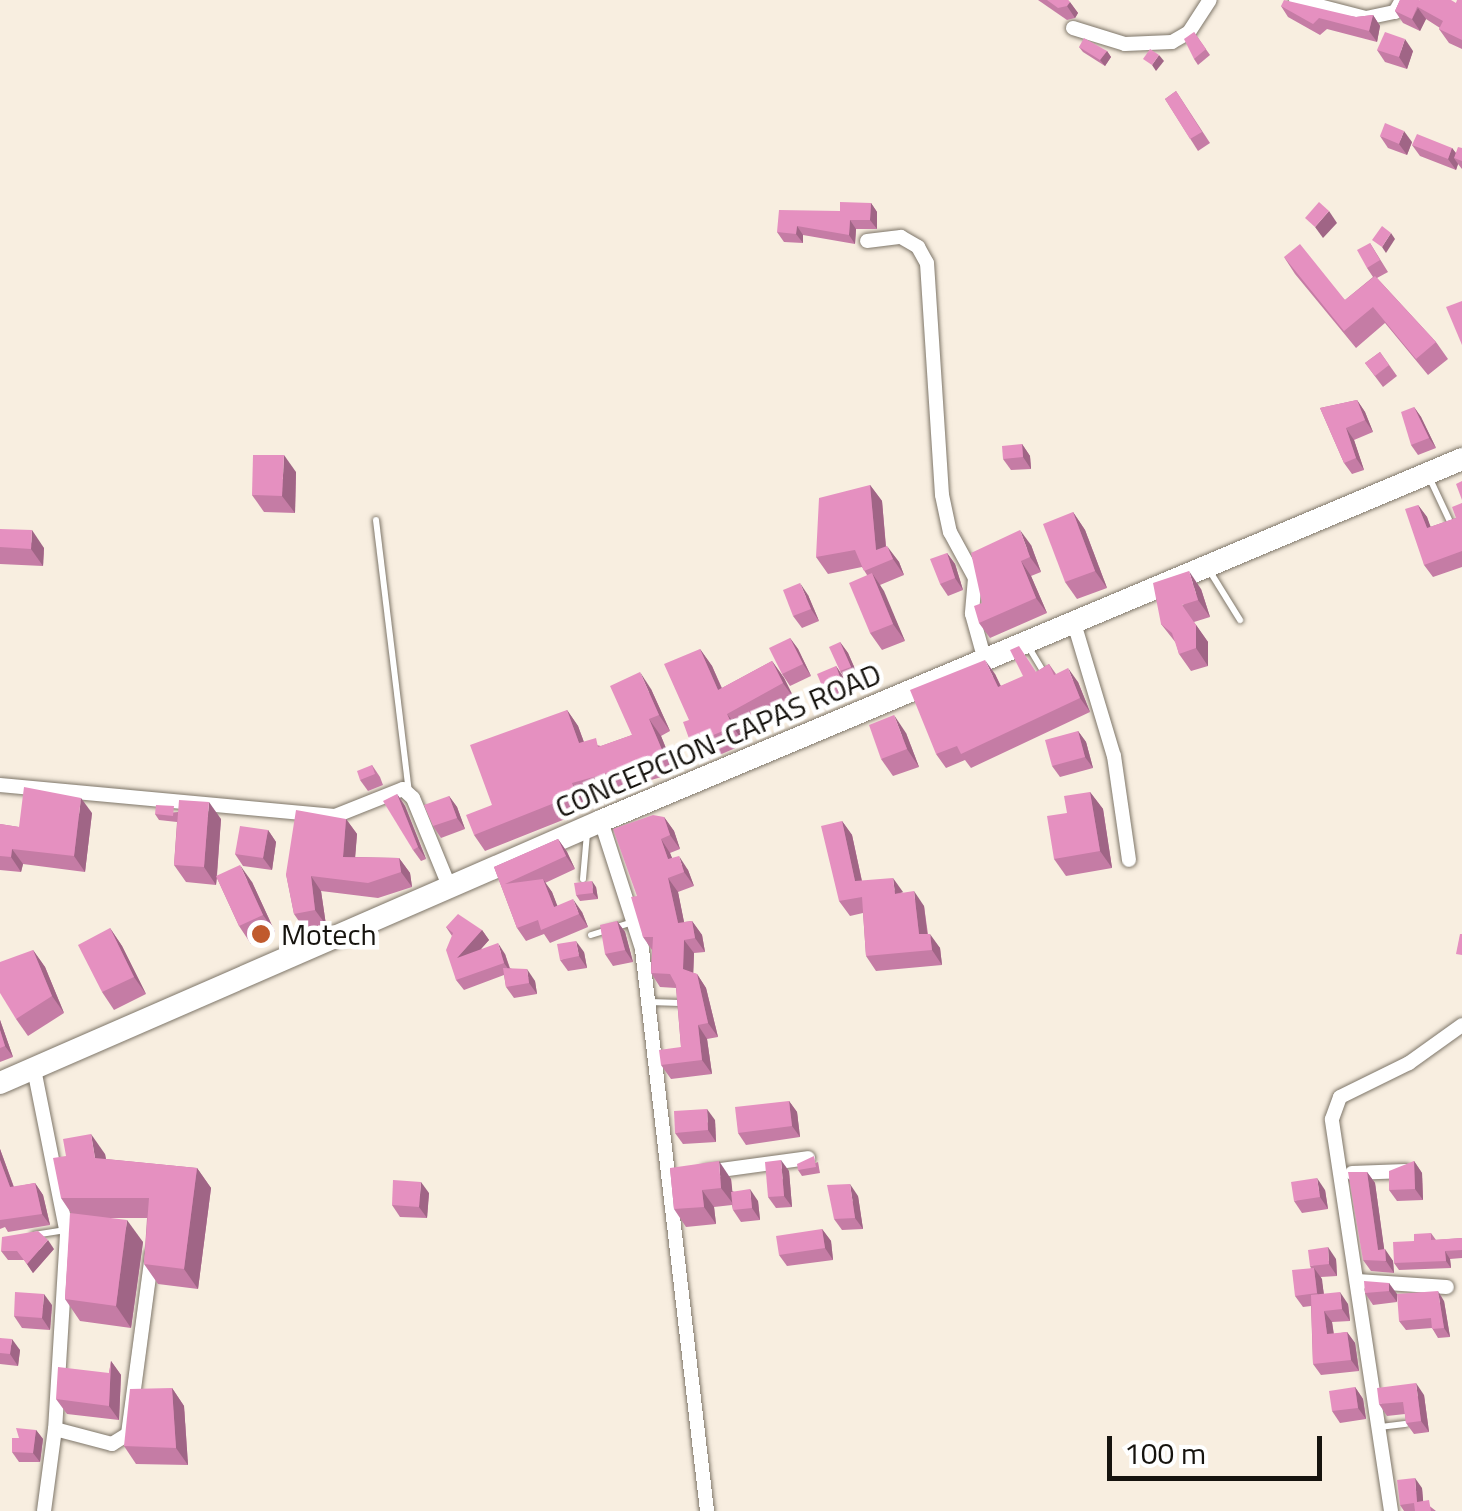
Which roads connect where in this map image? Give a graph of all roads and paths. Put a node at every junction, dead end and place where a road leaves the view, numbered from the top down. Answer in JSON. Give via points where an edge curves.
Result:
{"nodes":[{"id":1,"x":1210,"y":0,"type":"edge"},
{"id":2,"x":1296,"y":0,"type":"edge"},
{"id":3,"x":1402,"y":0,"type":"edge"},
{"id":4,"x":1073,"y":28,"type":"dead end"},
{"id":5,"x":867,"y":241,"type":"dead end"},
{"id":6,"x":1462,"y":459,"type":"edge"},
{"id":7,"x":1428,"y":474,"type":"junction"},
{"id":8,"x":376,"y":520,"type":"dead end"},
{"id":9,"x":1452,"y":528,"type":"edge"},
{"id":10,"x":1207,"y":567,"type":"junction"},
{"id":11,"x":1240,"y":620,"type":"dead end"},
{"id":12,"x":1074,"y":623,"type":"junction"},
{"id":13,"x":1026,"y":644,"type":"junction"},
{"id":14,"x":985,"y":661,"type":"junction"},
{"id":15,"x":1048,"y":680,"type":"edge"},
{"id":16,"x":0,"y":785,"type":"edge"},
{"id":17,"x":409,"y":792,"type":"junction"},
{"id":18,"x":594,"y":824,"type":"junction"},
{"id":19,"x":1129,"y":860,"type":"dead end"},
{"id":20,"x":583,"y":879,"type":"edge"},
{"id":21,"x":450,"y":888,"type":"junction"},
{"id":22,"x":636,"y":921,"type":"junction"},
{"id":23,"x":591,"y":934,"type":"dead end"},
{"id":24,"x":649,"y":1002,"type":"junction"},
{"id":25,"x":680,"y":1003,"type":"edge"},
{"id":26,"x":1462,"y":1026,"type":"edge"},
{"id":27,"x":34,"y":1069,"type":"junction"},
{"id":28,"x":0,"y":1084,"type":"edge"},
{"id":29,"x":808,"y":1158,"type":"edge"},
{"id":30,"x":1409,"y":1171,"type":"edge"},
{"id":31,"x":1342,"y":1174,"type":"junction"},
{"id":32,"x":670,"y":1176,"type":"junction"},
{"id":33,"x":72,"y":1227,"type":"junction"},
{"id":34,"x":155,"y":1229,"type":"edge"},
{"id":35,"x":17,"y":1238,"type":"edge"},
{"id":36,"x":1356,"y":1280,"type":"junction"},
{"id":37,"x":1447,"y":1287,"type":"dead end"},
{"id":38,"x":1406,"y":1424,"type":"edge"},
{"id":39,"x":1379,"y":1427,"type":"junction"},
{"id":40,"x":54,"y":1428,"type":"junction"},
{"id":41,"x":44,"y":1511,"type":"edge"},
{"id":42,"x":707,"y":1511,"type":"edge"},
{"id":43,"x":1392,"y":1511,"type":"edge"}],
"edges":[{"from":1,"to":4,"type":"street","via":[[1189,32],[1172,42],[1126,44]]},
{"from":2,"to":3,"type":"street","via":[[1366,18],[1395,12]]},
{"from":5,"to":14,"type":"street","via":[[901,238],[918,247],[927,263],[942,495],[950,532],[975,578],[972,614]]},
{"from":6,"to":7,"type":"main road","name":"CONCEPCION-CAPAS ROAD"},
{"from":7,"to":9,"type":"lane"},
{"from":7,"to":10,"type":"main road","name":"CONCEPCION-CAPAS ROAD"},
{"from":8,"to":17,"type":"lane"},
{"from":10,"to":11,"type":"lane"},
{"from":10,"to":12,"type":"main road","name":"CONCEPCION-CAPAS ROAD"},
{"from":12,"to":13,"type":"main road","name":"CONCEPCION-CAPAS ROAD"},
{"from":12,"to":19,"type":"street","via":[[1114,756]]},
{"from":13,"to":14,"type":"main road","name":"CONCEPCION-CAPAS ROAD"},
{"from":13,"to":15,"type":"lane"},
{"from":14,"to":18,"type":"main road","name":"CONCEPCION-CAPAS ROAD"},
{"from":16,"to":17,"type":"street","via":[[335,816],[354,814],[397,790]]},
{"from":17,"to":21,"type":"street"},
{"from":18,"to":20,"type":"lane"},
{"from":18,"to":21,"type":"main road","name":"CONCEPCION-CAPAS ROAD"},
{"from":18,"to":22,"type":"street"},
{"from":21,"to":27,"type":"main road","name":"CONCEPCION-CAPAS ROAD"},
{"from":22,"to":23,"type":"lane"},
{"from":22,"to":24,"type":"street"},
{"from":24,"to":25,"type":"lane"},
{"from":24,"to":32,"type":"street"},
{"from":26,"to":31,"type":"street","via":[[1340,1097],[1332,1118]]},
{"from":27,"to":28,"type":"main road","name":"CONCEPCION-CAPAS ROAD"},
{"from":27,"to":33,"type":"street"},
{"from":29,"to":32,"type":"street"},
{"from":30,"to":31,"type":"street"},
{"from":31,"to":36,"type":"street"},
{"from":32,"to":42,"type":"street"},
{"from":33,"to":35,"type":"lane"},
{"from":33,"to":40,"type":"street"},
{"from":34,"to":40,"type":"street","via":[[128,1434],[112,1444]]},
{"from":36,"to":37,"type":"street"},
{"from":36,"to":39,"type":"street"},
{"from":38,"to":39,"type":"lane"},
{"from":39,"to":43,"type":"street","via":[[1396,1494]]},
{"from":40,"to":41,"type":"street"}]}
